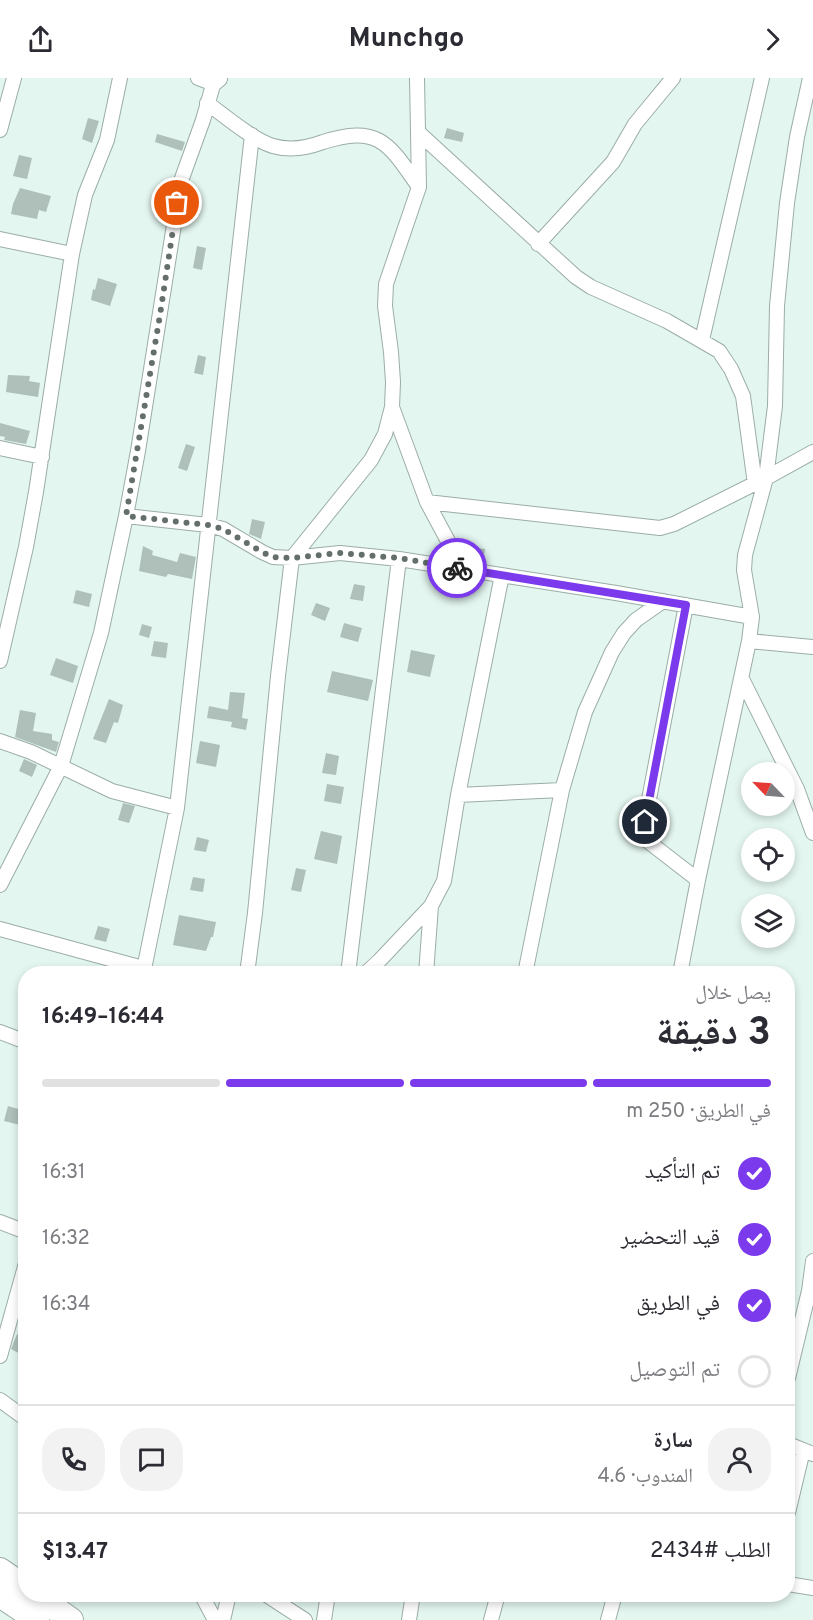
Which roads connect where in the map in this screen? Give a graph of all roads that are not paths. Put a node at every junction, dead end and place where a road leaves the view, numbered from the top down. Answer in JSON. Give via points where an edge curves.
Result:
{"nodes":[{"id":1,"x":14,"y":78,"type":"edge"},
{"id":2,"x":120,"y":78,"type":"edge"},
{"id":3,"x":198,"y":78,"type":"edge"},
{"id":4,"x":417,"y":78,"type":"edge"},
{"id":5,"x":673,"y":78,"type":"edge"},
{"id":6,"x":762,"y":78,"type":"edge"},
{"id":7,"x":810,"y":78,"type":"edge"},
{"id":8,"x":217,"y":80,"type":"edge"},
{"id":9,"x":207,"y":103,"type":"junction"},
{"id":10,"x":0,"y":130,"type":"edge"},
{"id":11,"x":419,"y":133,"type":"junction"},
{"id":12,"x":252,"y":135,"type":"junction"},
{"id":13,"x":420,"y":187,"type":"junction"},
{"id":14,"x":0,"y":239,"type":"edge"},
{"id":15,"x":538,"y":244,"type":"junction"},
{"id":16,"x":72,"y":255,"type":"junction"},
{"id":17,"x":702,"y":340,"type":"junction"},
{"id":18,"x":392,"y":407,"type":"junction"},
{"id":19,"x":0,"y":448,"type":"edge"},
{"id":20,"x":813,"y":452,"type":"edge"},
{"id":21,"x":42,"y":457,"type":"junction"},
{"id":22,"x":761,"y":481,"type":"junction"},
{"id":23,"x":427,"y":502,"type":"junction"},
{"id":24,"x":126,"y":516,"type":"junction"},
{"id":25,"x":208,"y":525,"type":"junction"},
{"id":26,"x":292,"y":558,"type":"junction"},
{"id":27,"x":399,"y":558,"type":"junction"},
{"id":28,"x":463,"y":568,"type":"junction"},
{"id":29,"x":502,"y":575,"type":"junction"},
{"id":30,"x":663,"y":601,"type":"junction"},
{"id":31,"x":686,"y":605,"type":"junction"},
{"id":32,"x":752,"y":617,"type":"junction"},
{"id":33,"x":749,"y":641,"type":"junction"},
{"id":34,"x":813,"y":647,"type":"edge"},
{"id":35,"x":0,"y":661,"type":"edge"},
{"id":36,"x":742,"y":680,"type":"junction"},
{"id":37,"x":0,"y":741,"type":"edge"},
{"id":38,"x":60,"y":766,"type":"junction"},
{"id":39,"x":562,"y":790,"type":"junction"},
{"id":40,"x":458,"y":795,"type":"junction"},
{"id":41,"x":177,"y":808,"type":"junction"},
{"id":42,"x":813,"y":833,"type":"edge"},
{"id":43,"x":698,"y":880,"type":"junction"},
{"id":44,"x":0,"y":885,"type":"edge"},
{"id":45,"x":431,"y":906,"type":"junction"},
{"id":46,"x":0,"y":929,"type":"edge"},
{"id":47,"x":126,"y":966,"type":"edge"},
{"id":48,"x":144,"y":966,"type":"edge"},
{"id":49,"x":248,"y":966,"type":"edge"},
{"id":50,"x":349,"y":966,"type":"edge"},
{"id":51,"x":374,"y":966,"type":"edge"},
{"id":52,"x":427,"y":966,"type":"edge"},
{"id":53,"x":527,"y":966,"type":"edge"},
{"id":54,"x":682,"y":966,"type":"edge"},
{"id":55,"x":0,"y":1032,"type":"edge"},
{"id":56,"x":18,"y":1039,"type":"edge"},
{"id":57,"x":0,"y":1221,"type":"edge"},
{"id":58,"x":18,"y":1229,"type":"edge"},
{"id":59,"x":813,"y":1261,"type":"edge"},
{"id":60,"x":18,"y":1292,"type":"edge"},
{"id":61,"x":795,"y":1349,"type":"edge"},
{"id":62,"x":0,"y":1356,"type":"edge"},
{"id":63,"x":0,"y":1400,"type":"edge"},
{"id":64,"x":18,"y":1413,"type":"edge"},
{"id":65,"x":808,"y":1452,"type":"edge"},
{"id":66,"x":795,"y":1492,"type":"edge"},
{"id":67,"x":0,"y":1570,"type":"edge"},
{"id":68,"x":18,"y":1582,"type":"edge"},
{"id":69,"x":795,"y":1585,"type":"edge"},
{"id":70,"x":813,"y":1588,"type":"edge"},
{"id":71,"x":0,"y":1595,"type":"edge"},
{"id":72,"x":46,"y":1602,"type":"edge"},
{"id":73,"x":205,"y":1602,"type":"edge"},
{"id":74,"x":227,"y":1602,"type":"edge"},
{"id":75,"x":277,"y":1602,"type":"edge"},
{"id":76,"x":327,"y":1602,"type":"edge"},
{"id":77,"x":412,"y":1602,"type":"edge"},
{"id":78,"x":496,"y":1602,"type":"edge"},
{"id":79,"x":613,"y":1602,"type":"edge"},
{"id":80,"x":37,"y":1620,"type":"edge"},
{"id":81,"x":71,"y":1620,"type":"edge"},
{"id":82,"x":215,"y":1620,"type":"edge"},
{"id":83,"x":223,"y":1620,"type":"edge"},
{"id":84,"x":305,"y":1620,"type":"edge"},
{"id":85,"x":324,"y":1620,"type":"edge"},
{"id":86,"x":409,"y":1620,"type":"edge"},
{"id":87,"x":490,"y":1620,"type":"edge"},
{"id":88,"x":608,"y":1620,"type":"edge"}],
"edges":[{"from":1,"to":10,"type":"street"},
{"from":2,"to":16,"type":"street","via":[[107,140],[85,195]]},
{"from":3,"to":8,"type":"street"},
{"from":4,"to":11,"type":"street"},
{"from":5,"to":15,"type":"street","via":[[635,124],[613,162]]},
{"from":6,"to":17,"type":"street"},
{"from":7,"to":22,"type":"street","via":[[787,203],[777,306],[775,406]]},
{"from":8,"to":9,"type":"street"},
{"from":9,"to":12,"type":"street"},
{"from":9,"to":24,"type":"street","via":[[181,181]]},
{"from":11,"to":13,"type":"street"},
{"from":11,"to":15,"type":"street"},
{"from":12,"to":13,"type":"street","via":[[273,146],[298,149],[360,134],[377,138],[395,153]]},
{"from":12,"to":25,"type":"street"},
{"from":13,"to":18,"type":"street","via":[[386,284]]},
{"from":14,"to":16,"type":"street"},
{"from":15,"to":17,"type":"street","via":[[591,286]]},
{"from":16,"to":21,"type":"street"},
{"from":17,"to":22,"type":"street","via":[[719,351],[731,369],[742,396]]},
{"from":18,"to":23,"type":"street"},
{"from":18,"to":26,"type":"street","via":[[385,434],[371,460]]},
{"from":19,"to":21,"type":"street"},
{"from":20,"to":22,"type":"street"},
{"from":21,"to":35,"type":"street"},
{"from":22,"to":23,"type":"street","via":[[660,528]]},
{"from":22,"to":32,"type":"street","via":[[744,570]]},
{"from":23,"to":28,"type":"street"},
{"from":24,"to":25,"type":"street"},
{"from":24,"to":38,"type":"street","via":[[101,633]]},
{"from":25,"to":26,"type":"street","via":[[223,529],[273,557]]},
{"from":25,"to":41,"type":"street"},
{"from":26,"to":27,"type":"street","via":[[340,553]]},
{"from":26,"to":49,"type":"street"},
{"from":27,"to":28,"type":"street"},
{"from":27,"to":50,"type":"street"},
{"from":28,"to":29,"type":"street"},
{"from":29,"to":30,"type":"street"},
{"from":29,"to":40,"type":"street"},
{"from":30,"to":31,"type":"street"},
{"from":30,"to":39,"type":"street","via":[[636,620],[612,652],[585,711]]},
{"from":31,"to":32,"type":"street"},
{"from":31,"to":43,"type":"street","via":[[643,831],[645,839]]},
{"from":32,"to":33,"type":"street"},
{"from":33,"to":34,"type":"street"},
{"from":33,"to":36,"type":"street"},
{"from":36,"to":42,"type":"street","via":[[797,789]]},
{"from":36,"to":43,"type":"street"},
{"from":37,"to":38,"type":"street"},
{"from":38,"to":41,"type":"street","via":[[112,790]]},
{"from":38,"to":44,"type":"street"},
{"from":39,"to":40,"type":"street"},
{"from":39,"to":53,"type":"street"},
{"from":40,"to":45,"type":"street","via":[[444,881]]},
{"from":41,"to":48,"type":"street"},
{"from":43,"to":54,"type":"street"},
{"from":45,"to":51,"type":"street"},
{"from":45,"to":52,"type":"street"},
{"from":46,"to":47,"type":"street"},
{"from":55,"to":56,"type":"street"},
{"from":57,"to":58,"type":"street"},
{"from":59,"to":61,"type":"street"},
{"from":60,"to":62,"type":"street"},
{"from":63,"to":64,"type":"street"},
{"from":65,"to":66,"type":"street"},
{"from":67,"to":68,"type":"highway"},
{"from":69,"to":70,"type":"street"},
{"from":71,"to":80,"type":"highway"},
{"from":72,"to":81,"type":"highway"},
{"from":73,"to":82,"type":"street"},
{"from":74,"to":83,"type":"street"},
{"from":75,"to":84,"type":"street"},
{"from":76,"to":85,"type":"street"},
{"from":77,"to":86,"type":"street"},
{"from":78,"to":87,"type":"street"},
{"from":79,"to":88,"type":"street"}]}
